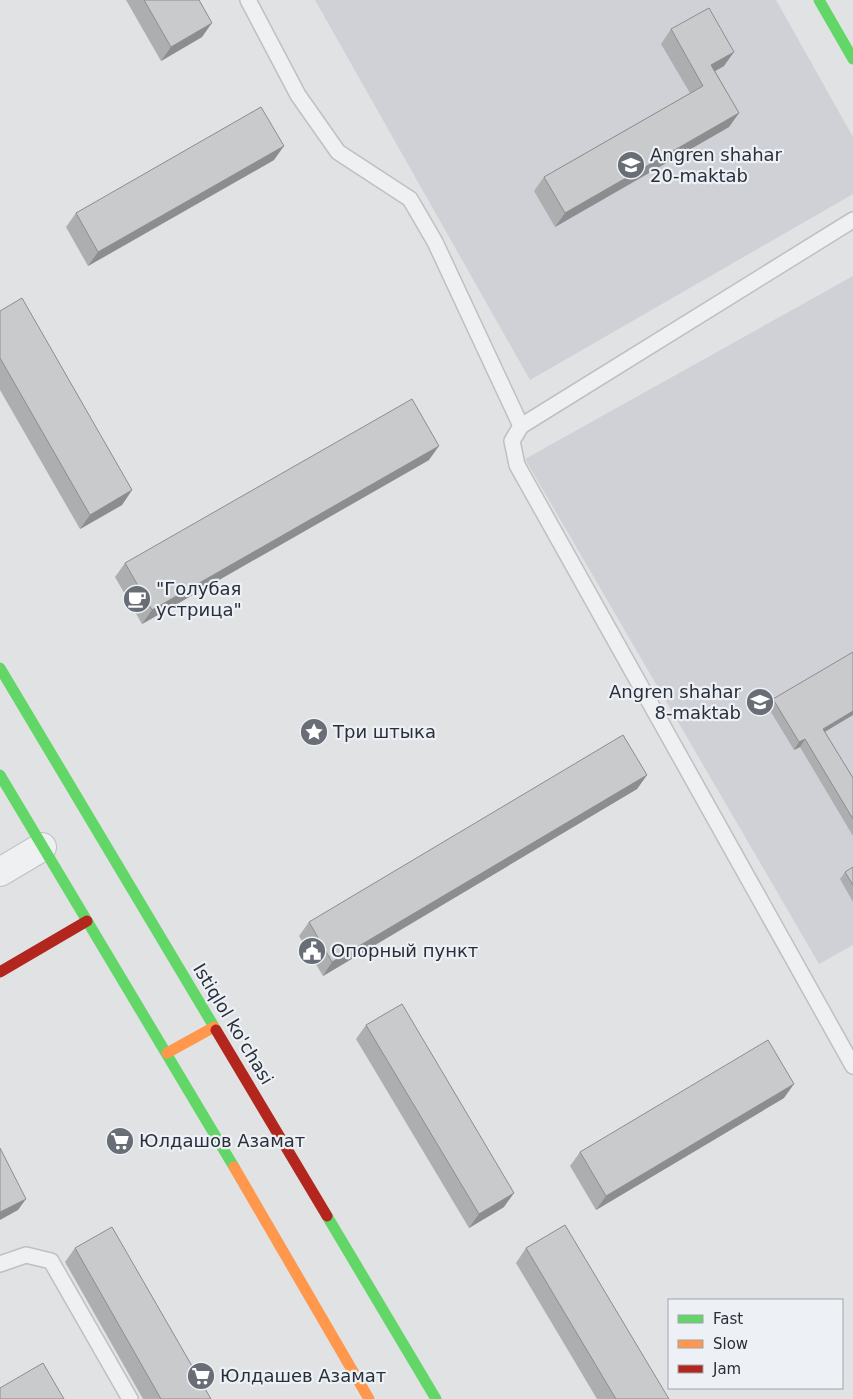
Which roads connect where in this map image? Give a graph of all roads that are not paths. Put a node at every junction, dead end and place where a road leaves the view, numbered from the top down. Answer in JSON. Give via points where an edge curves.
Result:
{"nodes":[{"id":1,"x":248,"y":0,"type":"edge"},
{"id":2,"x":819,"y":0,"type":"edge"},
{"id":3,"x":853,"y":59,"type":"edge"},
{"id":4,"x":853,"y":220,"type":"edge"},
{"id":5,"x":521,"y":426,"type":"junction"},
{"id":6,"x":0,"y":668,"type":"edge"},
{"id":7,"x":0,"y":775,"type":"edge"},
{"id":8,"x":42,"y":847,"type":"junction"},
{"id":9,"x":0,"y":872,"type":"edge"},
{"id":10,"x":86,"y":921,"type":"junction"},
{"id":11,"x":0,"y":972,"type":"edge"},
{"id":12,"x":214,"y":1027,"type":"junction"},
{"id":13,"x":166,"y":1053,"type":"junction"},
{"id":14,"x":853,"y":1066,"type":"edge"},
{"id":15,"x":0,"y":1264,"type":"edge"},
{"id":16,"x":130,"y":1399,"type":"edge"},
{"id":17,"x":369,"y":1399,"type":"edge"},
{"id":18,"x":436,"y":1399,"type":"edge"}],
"edges":[{"from":1,"to":5,"type":"lane","via":[[298,95],[338,152],[410,199],[435,242]]},
{"from":2,"to":3,"type":"main road"},
{"from":4,"to":5,"type":"lane"},
{"from":5,"to":14,"type":"lane","via":[[512,441],[517,465]]},
{"from":6,"to":12,"type":"main road","name":"Istiqlol ko'chasi"},
{"from":7,"to":8,"type":"main road"},
{"from":8,"to":9,"type":"street"},
{"from":8,"to":10,"type":"main road"},
{"from":10,"to":11,"type":"main road"},
{"from":10,"to":13,"type":"main road"},
{"from":12,"to":13,"type":"main road"},
{"from":12,"to":18,"type":"main road","name":"Istiqlol ko'chasi"},
{"from":13,"to":17,"type":"main road"},
{"from":15,"to":16,"type":"lane","via":[[26,1255],[51,1261]]}]}
